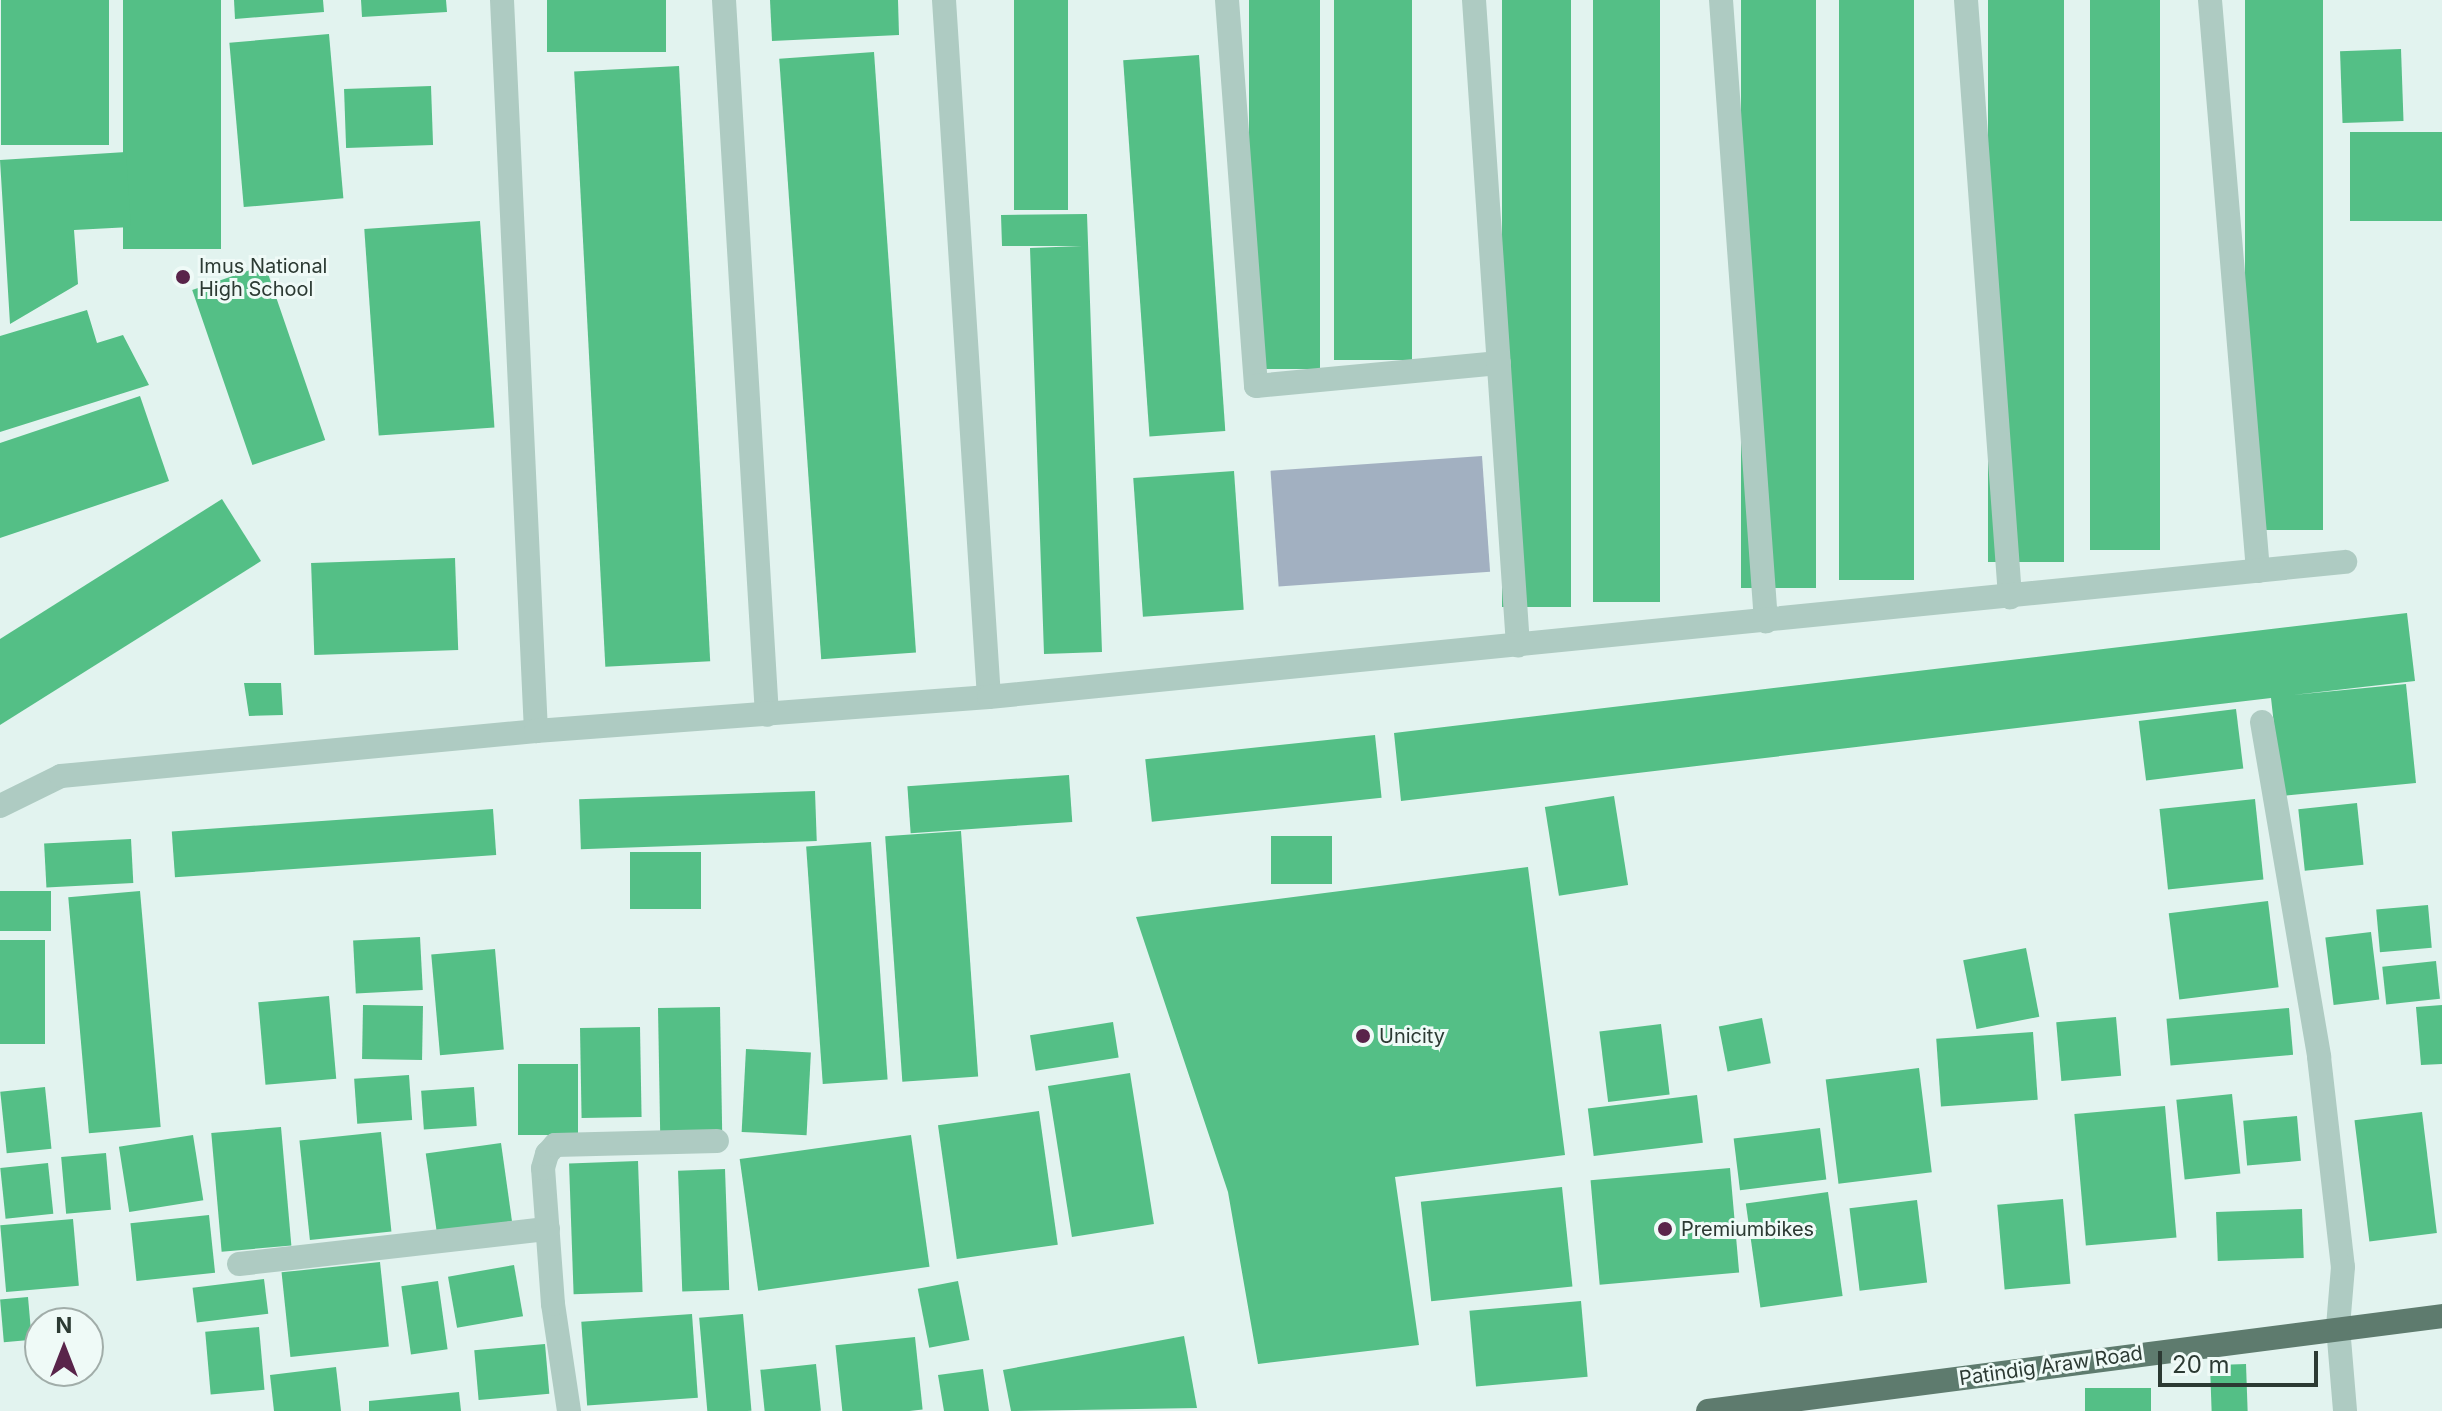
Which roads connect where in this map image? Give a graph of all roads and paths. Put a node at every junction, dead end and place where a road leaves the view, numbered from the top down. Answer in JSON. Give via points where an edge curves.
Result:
{"nodes":[{"id":1,"x":502,"y":0,"type":"edge"},
{"id":2,"x":724,"y":0,"type":"edge"},
{"id":3,"x":944,"y":0,"type":"edge"},
{"id":4,"x":1227,"y":0,"type":"edge"},
{"id":5,"x":1474,"y":0,"type":"edge"},
{"id":6,"x":1721,"y":0,"type":"edge"},
{"id":7,"x":1966,"y":0,"type":"edge"},
{"id":8,"x":2210,"y":0,"type":"edge"},
{"id":9,"x":1499,"y":363,"type":"junction"},
{"id":10,"x":2345,"y":562,"type":"dead end"},
{"id":11,"x":2258,"y":571,"type":"junction"},
{"id":12,"x":2010,"y":597,"type":"junction"},
{"id":13,"x":1766,"y":621,"type":"junction"},
{"id":14,"x":1518,"y":646,"type":"junction"},
{"id":15,"x":989,"y":697,"type":"junction"},
{"id":16,"x":767,"y":715,"type":"junction"},
{"id":17,"x":2262,"y":722,"type":"dead end"},
{"id":18,"x":536,"y":731,"type":"junction"},
{"id":19,"x":0,"y":806,"type":"edge"},
{"id":20,"x":717,"y":1141,"type":"dead end"},
{"id":21,"x":548,"y":1229,"type":"junction"},
{"id":22,"x":239,"y":1264,"type":"dead end"},
{"id":23,"x":2442,"y":1316,"type":"edge"},
{"id":24,"x":2338,"y":1327,"type":"junction"},
{"id":25,"x":569,"y":1411,"type":"edge"},
{"id":26,"x":1708,"y":1411,"type":"edge"},
{"id":27,"x":2345,"y":1411,"type":"edge"}],
"edges":[{"from":1,"to":18,"type":"street"},
{"from":2,"to":16,"type":"street"},
{"from":3,"to":15,"type":"street"},
{"from":4,"to":9,"type":"street","via":[[1256,386]]},
{"from":5,"to":9,"type":"street"},
{"from":6,"to":13,"type":"street"},
{"from":7,"to":12,"type":"street"},
{"from":8,"to":11,"type":"street"},
{"from":9,"to":14,"type":"street"},
{"from":10,"to":11,"type":"street"},
{"from":11,"to":12,"type":"street"},
{"from":12,"to":13,"type":"street"},
{"from":13,"to":14,"type":"street"},
{"from":14,"to":15,"type":"street"},
{"from":15,"to":16,"type":"street"},
{"from":16,"to":18,"type":"street"},
{"from":17,"to":24,"type":"street","via":[[2319,1057],[2343,1267]]},
{"from":18,"to":19,"type":"street","via":[[61,776]]},
{"from":20,"to":21,"type":"street","via":[[555,1145],[543,1168]]},
{"from":21,"to":22,"type":"street"},
{"from":21,"to":25,"type":"street"},
{"from":23,"to":24,"type":"main road","name":"Patindig Araw Road"},
{"from":24,"to":26,"type":"main road","name":"Patindig Araw Road"},
{"from":24,"to":27,"type":"street"}]}
